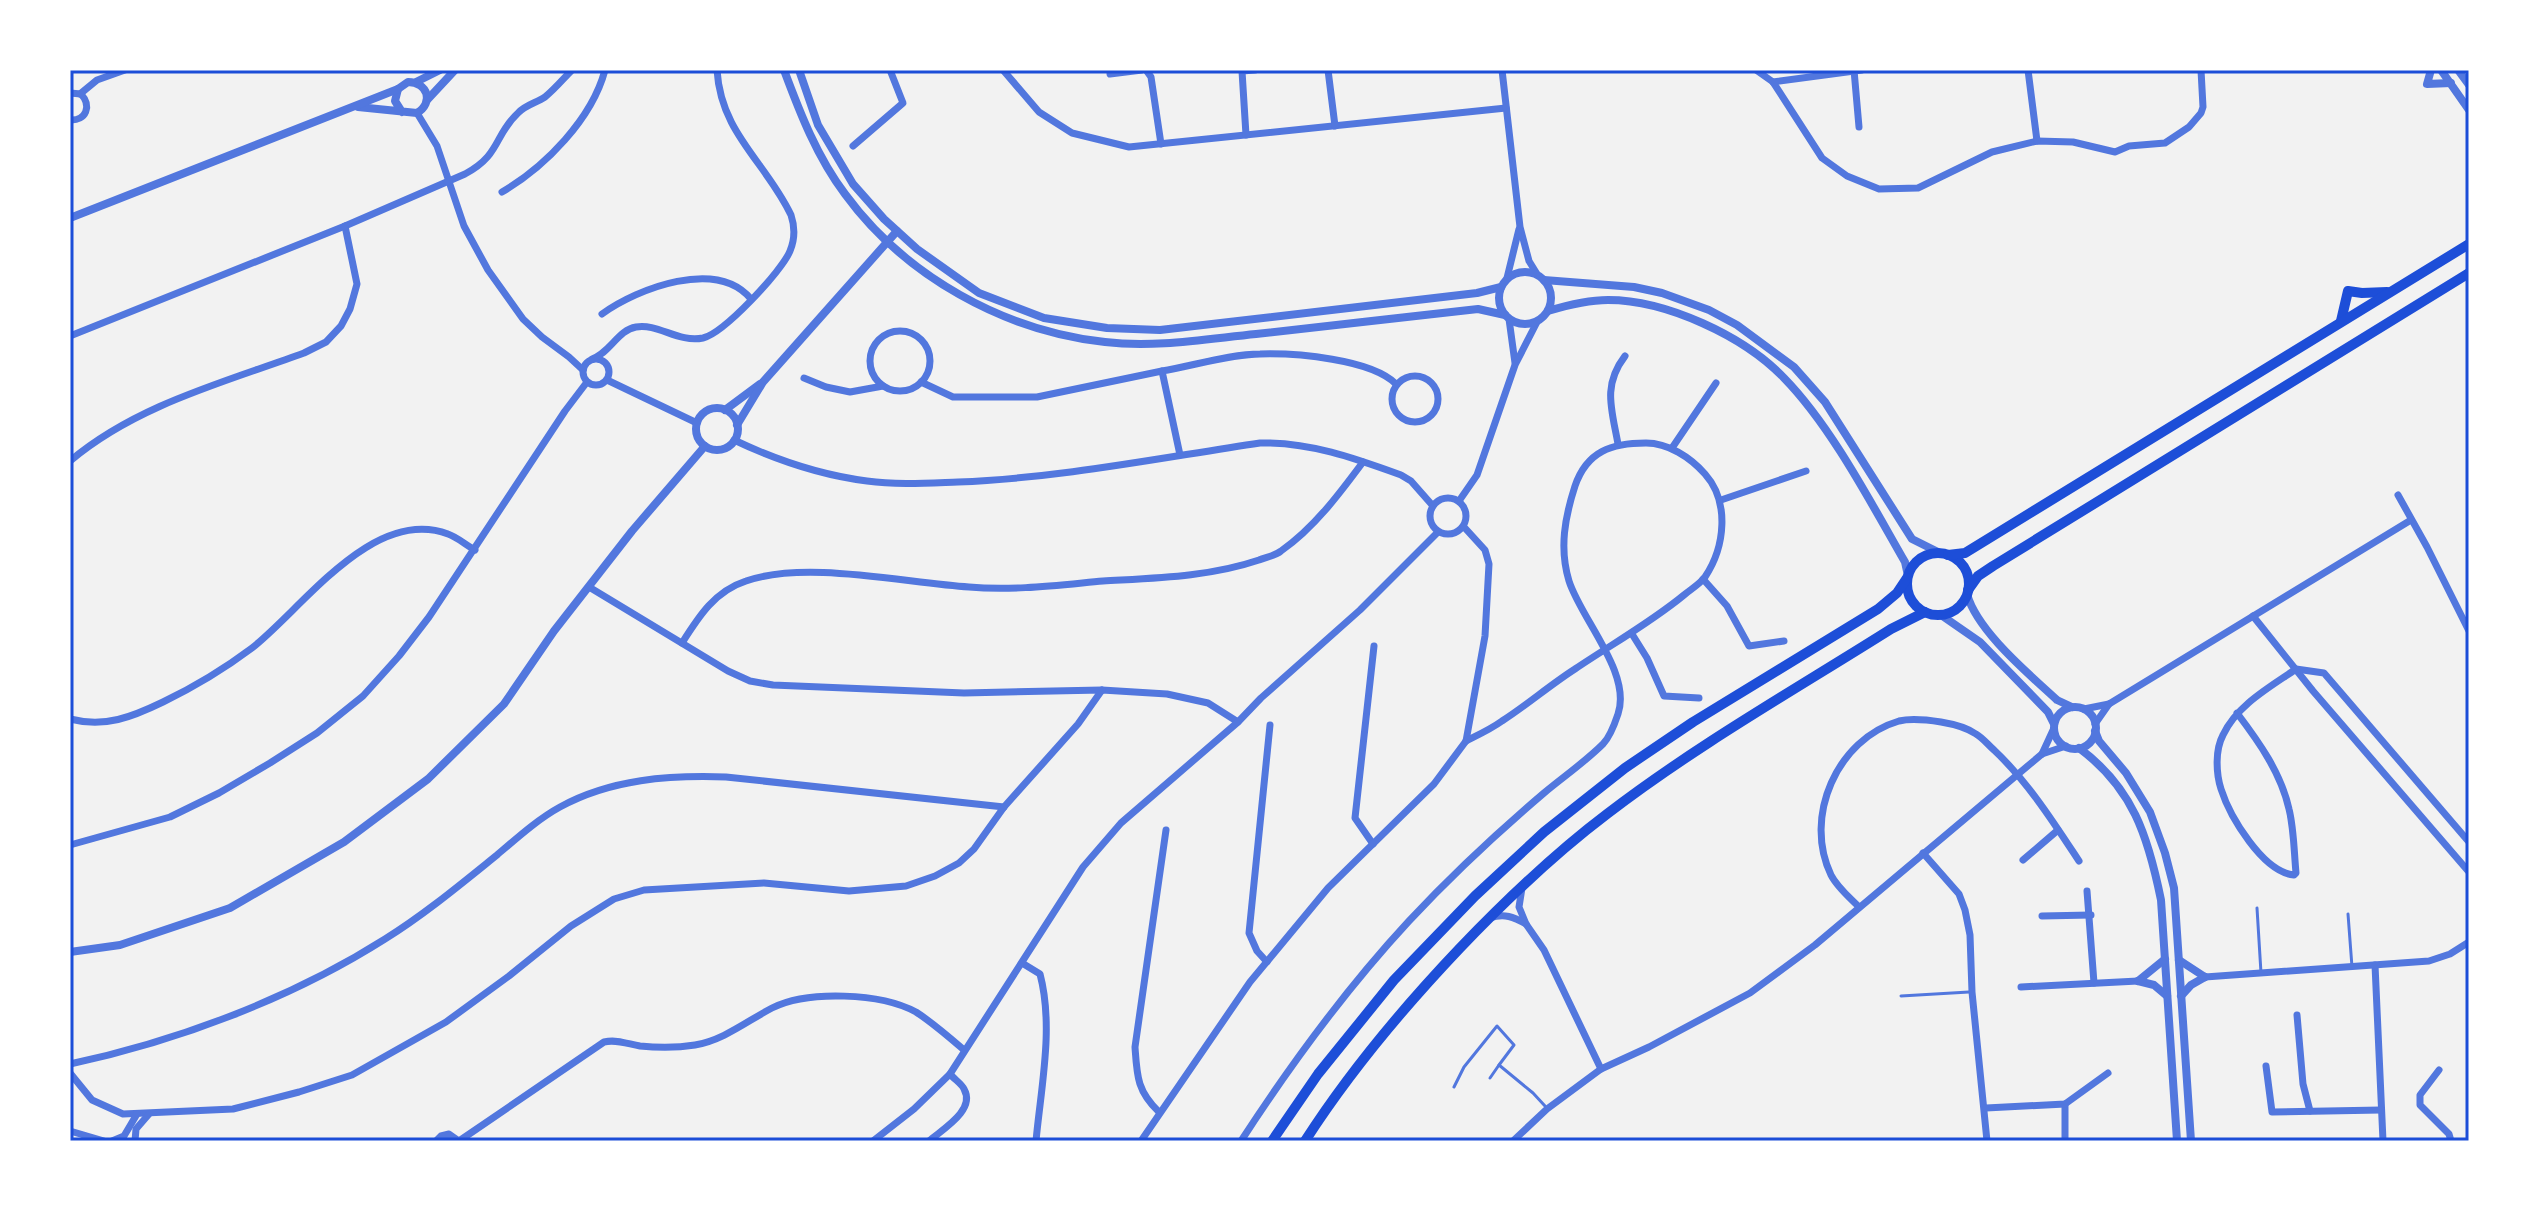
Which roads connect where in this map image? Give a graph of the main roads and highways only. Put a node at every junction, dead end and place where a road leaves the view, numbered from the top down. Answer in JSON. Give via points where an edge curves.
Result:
{"nodes":[{"id":1,"x":2469,"y":244,"type":"edge"},
{"id":2,"x":2469,"y":273,"type":"edge"},
{"id":3,"x":2389,"y":292,"type":"junction"},
{"id":4,"x":2341,"y":321,"type":"junction"},
{"id":5,"x":1944,"y":554,"type":"junction"},
{"id":6,"x":1908,"y":577,"type":"junction"},
{"id":7,"x":1968,"y":592,"type":"junction"},
{"id":8,"x":1925,"y":612,"type":"junction"},
{"id":9,"x":1272,"y":1141,"type":"edge"},
{"id":10,"x":1305,"y":1141,"type":"edge"}],
"edges":[{"from":1,"to":3,"type":"main road"},
{"from":2,"to":7,"type":"main road","via":[[1993,566]]},
{"from":3,"to":4,"type":"main road"},
{"from":3,"to":4,"type":"main road","via":[[2348,291]]},
{"from":4,"to":5,"type":"main road","via":[[1965,553]]},
{"from":5,"to":6,"type":"main road","via":[[1918,560]]},
{"from":5,"to":7,"type":"main road","via":[[1965,569]]},
{"from":6,"to":8,"type":"main road","via":[[1910,597]]},
{"from":6,"to":9,"type":"main road","via":[[1878,609],[1656,747],[1544,832],[1394,980]]},
{"from":7,"to":8,"type":"main road","via":[[1959,606],[1941,615]]},
{"from":8,"to":10,"type":"main road","via":[[1683,760],[1562,849],[1413,997]]}]}
